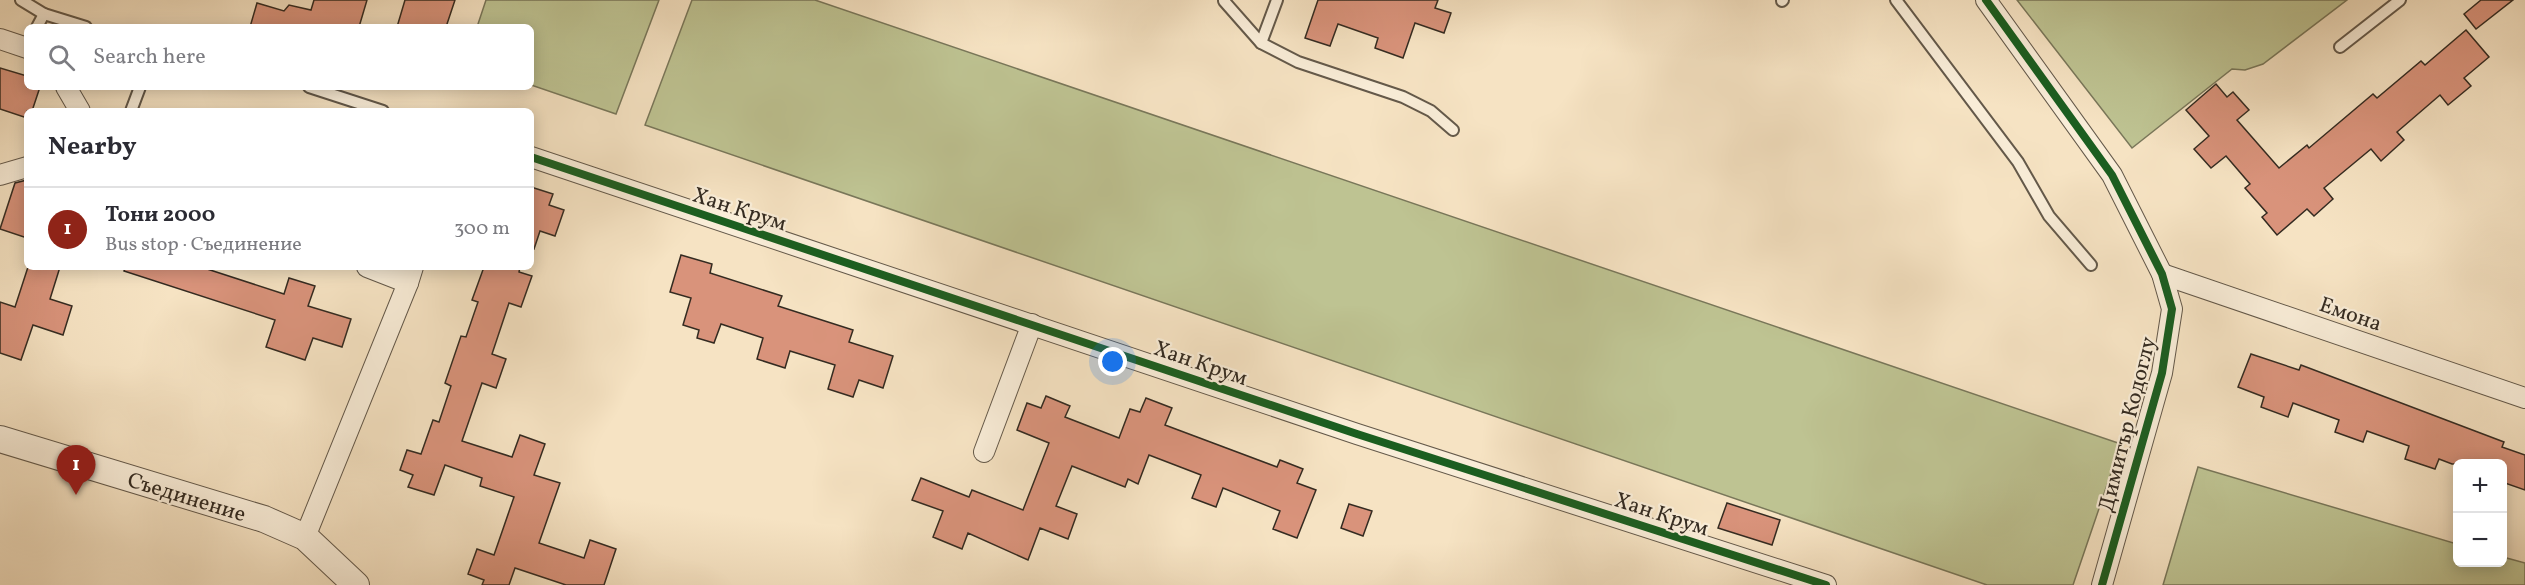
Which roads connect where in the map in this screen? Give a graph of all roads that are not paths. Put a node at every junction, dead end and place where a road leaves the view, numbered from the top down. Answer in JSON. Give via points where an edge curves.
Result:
{"nodes":[{"id":1,"x":21,"y":0,"type":"edge"},
{"id":2,"x":1278,"y":0,"type":"edge"},
{"id":3,"x":1896,"y":0,"type":"edge"},
{"id":4,"x":1986,"y":0,"type":"edge"},
{"id":5,"x":2400,"y":0,"type":"edge"},
{"id":6,"x":1224,"y":1,"type":"edge"},
{"id":7,"x":44,"y":14,"type":"junction"},
{"id":8,"x":39,"y":24,"type":"edge"},
{"id":9,"x":76,"y":24,"type":"edge"},
{"id":10,"x":0,"y":39,"type":"edge"},
{"id":11,"x":1261,"y":43,"type":"junction"},
{"id":12,"x":24,"y":47,"type":"edge"},
{"id":13,"x":2340,"y":47,"type":"dead end"},
{"id":14,"x":68,"y":90,"type":"edge"},
{"id":15,"x":139,"y":90,"type":"edge"},
{"id":16,"x":318,"y":90,"type":"edge"},
{"id":17,"x":78,"y":108,"type":"edge"},
{"id":18,"x":132,"y":108,"type":"edge"},
{"id":19,"x":374,"y":108,"type":"edge"},
{"id":20,"x":1453,"y":130,"type":"dead end"},
{"id":21,"x":534,"y":158,"type":"edge"},
{"id":22,"x":24,"y":168,"type":"edge"},
{"id":23,"x":0,"y":175,"type":"edge"},
{"id":24,"x":2091,"y":265,"type":"dead end"},
{"id":25,"x":384,"y":270,"type":"edge"},
{"id":26,"x":2162,"y":273,"type":"junction"},
{"id":27,"x":411,"y":275,"type":"edge"},
{"id":28,"x":1032,"y":324,"type":"junction"},
{"id":29,"x":2525,"y":398,"type":"edge"},
{"id":30,"x":0,"y":439,"type":"edge"},
{"id":31,"x":984,"y":452,"type":"dead end"},
{"id":32,"x":305,"y":537,"type":"junction"},
{"id":33,"x":356,"y":585,"type":"edge"},
{"id":34,"x":1826,"y":585,"type":"edge"},
{"id":35,"x":2102,"y":585,"type":"edge"}],
"edges":[{"from":1,"to":7,"type":"lane"},
{"from":2,"to":11,"type":"lane"},
{"from":3,"to":24,"type":"lane","via":[[2018,162],[2049,216]]},
{"from":4,"to":26,"type":"street","name":"Димитър Кодоглу","via":[[2112,175]]},
{"from":5,"to":13,"type":"lane"},
{"from":6,"to":11,"type":"lane"},
{"from":7,"to":8,"type":"lane"},
{"from":7,"to":9,"type":"lane"},
{"from":10,"to":12,"type":"street"},
{"from":11,"to":20,"type":"lane","via":[[1298,62],[1403,97],[1431,111]]},
{"from":14,"to":17,"type":"street"},
{"from":15,"to":18,"type":"lane"},
{"from":16,"to":19,"type":"lane"},
{"from":21,"to":28,"type":"street","name":"Хан Крум"},
{"from":22,"to":23,"type":"street"},
{"from":25,"to":27,"type":"street"},
{"from":26,"to":29,"type":"street","name":"Емона"},
{"from":26,"to":35,"type":"street","name":"Димитър Кодоглу","via":[[2172,309],[2162,373]]},
{"from":27,"to":32,"type":"street"},
{"from":28,"to":31,"type":"street"},
{"from":28,"to":34,"type":"street","name":"Хан Крум","via":[[1357,434]]},
{"from":30,"to":32,"type":"street","name":"Съединение","via":[[264,519]]},
{"from":32,"to":33,"type":"street","name":"Съединение"}]}
